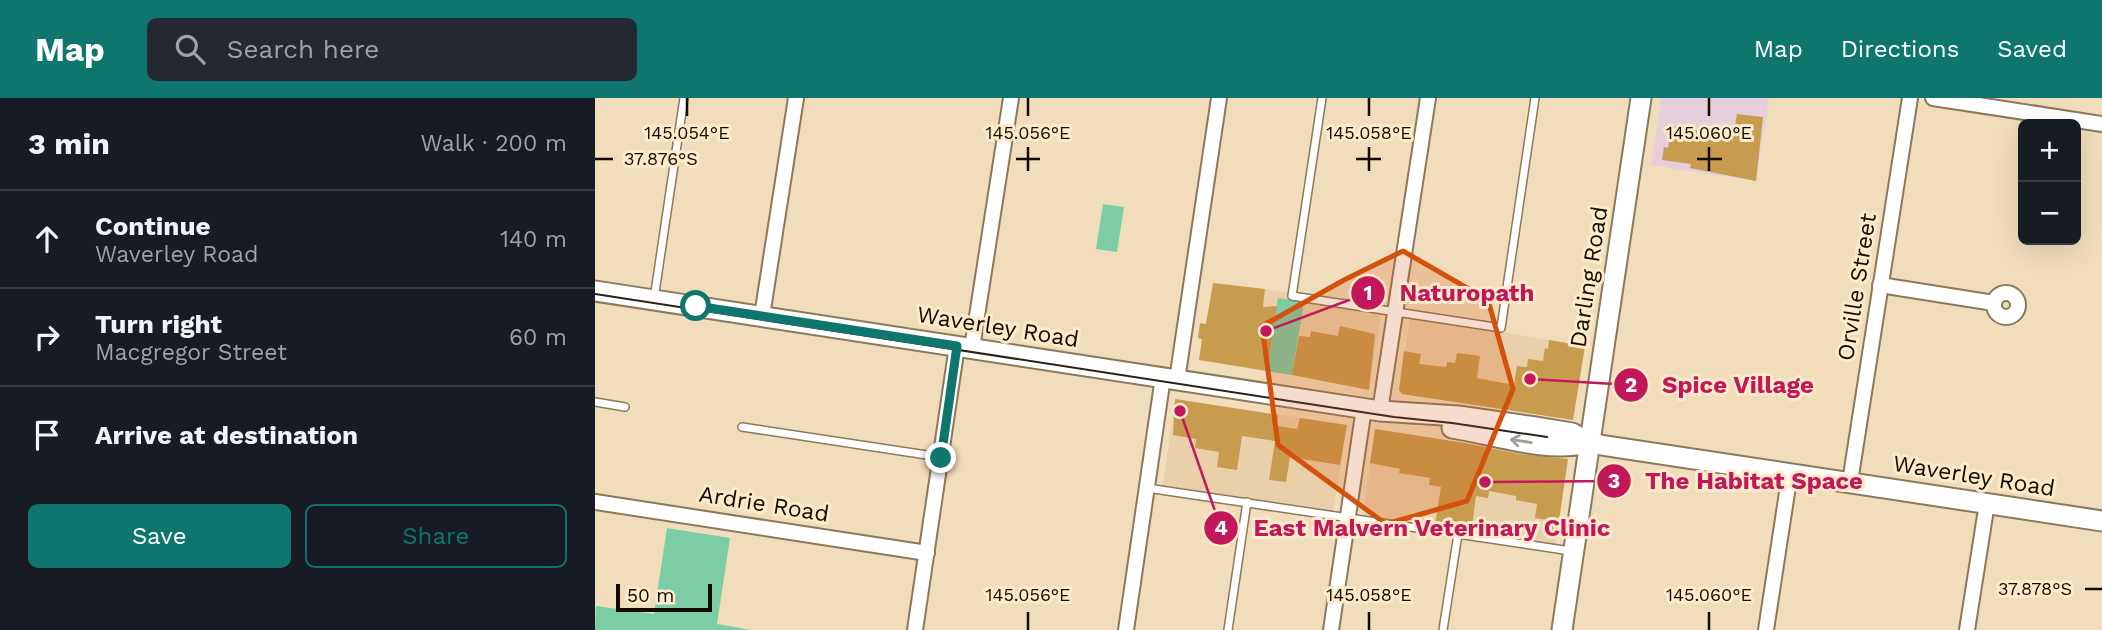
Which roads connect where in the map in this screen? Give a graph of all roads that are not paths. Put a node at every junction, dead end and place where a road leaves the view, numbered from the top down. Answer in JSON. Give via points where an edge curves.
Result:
{"nodes":[{"id":1,"x":684,"y":98,"type":"edge"},
{"id":2,"x":796,"y":98,"type":"edge"},
{"id":3,"x":1011,"y":98,"type":"edge"},
{"id":4,"x":1219,"y":98,"type":"edge"},
{"id":5,"x":1322,"y":98,"type":"edge"},
{"id":6,"x":1428,"y":98,"type":"edge"},
{"id":7,"x":1535,"y":98,"type":"edge"},
{"id":8,"x":1641,"y":98,"type":"edge"},
{"id":9,"x":1910,"y":98,"type":"edge"},
{"id":10,"x":1934,"y":98,"type":"edge"},
{"id":11,"x":2102,"y":124,"type":"edge"},
{"id":12,"x":1881,"y":285,"type":"junction"},
{"id":13,"x":595,"y":291,"type":"edge"},
{"id":14,"x":653,"y":300,"type":"junction"},
{"id":15,"x":1994,"y":303,"type":"dead end"},
{"id":16,"x":1395,"y":312,"type":"junction"},
{"id":17,"x":762,"y":316,"type":"junction"},
{"id":18,"x":965,"y":347,"type":"junction"},
{"id":19,"x":1170,"y":379,"type":"junction"},
{"id":20,"x":595,"y":402,"type":"edge"},
{"id":21,"x":625,"y":407,"type":"dead end"},
{"id":22,"x":1379,"y":410,"type":"junction"},
{"id":23,"x":741,"y":427,"type":"dead end"},
{"id":24,"x":1589,"y":443,"type":"junction"},
{"id":25,"x":941,"y":458,"type":"junction"},
{"id":26,"x":1790,"y":473,"type":"junction"},
{"id":27,"x":1850,"y":482,"type":"junction"},
{"id":28,"x":1146,"y":487,"type":"junction"},
{"id":29,"x":595,"y":502,"type":"edge"},
{"id":30,"x":1247,"y":502,"type":"junction"},
{"id":31,"x":1987,"y":503,"type":"junction"},
{"id":32,"x":1348,"y":518,"type":"junction"},
{"id":33,"x":2102,"y":521,"type":"edge"},
{"id":34,"x":1458,"y":534,"type":"junction"},
{"id":35,"x":1574,"y":551,"type":"junction"},
{"id":36,"x":927,"y":553,"type":"junction"},
{"id":37,"x":915,"y":630,"type":"edge"},
{"id":38,"x":1126,"y":630,"type":"edge"},
{"id":39,"x":1228,"y":630,"type":"edge"},
{"id":40,"x":1331,"y":630,"type":"edge"},
{"id":41,"x":1443,"y":630,"type":"edge"},
{"id":42,"x":1562,"y":630,"type":"edge"},
{"id":43,"x":1766,"y":630,"type":"edge"},
{"id":44,"x":1967,"y":630,"type":"edge"}],
"edges":[{"from":1,"to":14,"type":"lane"},
{"from":2,"to":17,"type":"street"},
{"from":3,"to":18,"type":"street"},
{"from":4,"to":19,"type":"street"},
{"from":5,"to":16,"type":"lane","via":[[1292,296]]},
{"from":6,"to":16,"type":"street"},
{"from":7,"to":16,"type":"lane","via":[[1501,328]]},
{"from":8,"to":24,"type":"main road","name":"Darling Road"},
{"from":9,"to":12,"type":"street","name":"Orville Street"},
{"from":10,"to":11,"type":"street"},
{"from":12,"to":15,"type":"street"},
{"from":12,"to":27,"type":"street","name":"Orville Street"},
{"from":13,"to":14,"type":"main road","name":"Waverley Road"},
{"from":14,"to":17,"type":"main road","name":"Waverley Road"},
{"from":16,"to":22,"type":"street"},
{"from":17,"to":18,"type":"main road","name":"Waverley Road"},
{"from":18,"to":19,"type":"main road","name":"Waverley Road"},
{"from":18,"to":25,"type":"street"},
{"from":19,"to":22,"type":"main road","name":"Waverley Road"},
{"from":19,"to":28,"type":"street"},
{"from":20,"to":21,"type":"lane"},
{"from":22,"to":24,"type":"main road","name":"Waverley Road","via":[[1572,433]]},
{"from":22,"to":32,"type":"street"},
{"from":23,"to":25,"type":"lane"},
{"from":24,"to":26,"type":"main road","name":"Waverley Road"},
{"from":24,"to":35,"type":"main road","name":"Darling Road"},
{"from":25,"to":36,"type":"street"},
{"from":26,"to":27,"type":"main road","name":"Waverley Road"},
{"from":26,"to":43,"type":"street"},
{"from":27,"to":31,"type":"main road","name":"Waverley Road"},
{"from":28,"to":30,"type":"lane"},
{"from":28,"to":38,"type":"street"},
{"from":29,"to":36,"type":"street","name":"Ardrie Road"},
{"from":30,"to":32,"type":"lane"},
{"from":30,"to":39,"type":"lane"},
{"from":31,"to":33,"type":"main road","name":"Waverley Road"},
{"from":31,"to":44,"type":"street"},
{"from":32,"to":34,"type":"lane"},
{"from":32,"to":40,"type":"street"},
{"from":34,"to":35,"type":"lane"},
{"from":34,"to":41,"type":"lane"},
{"from":35,"to":42,"type":"main road","name":"Darling Road"},
{"from":36,"to":37,"type":"street"}]}
